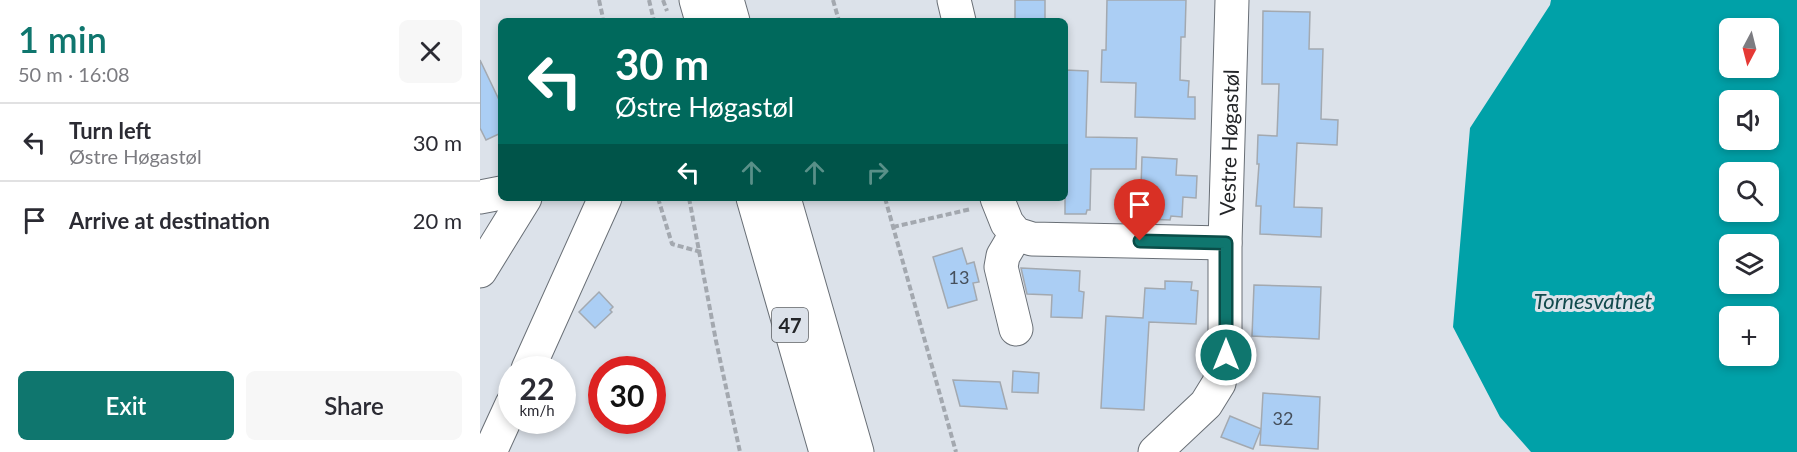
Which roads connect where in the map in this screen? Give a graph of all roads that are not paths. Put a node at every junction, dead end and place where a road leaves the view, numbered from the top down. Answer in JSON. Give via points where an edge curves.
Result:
{"nodes":[{"id":1,"x":696,"y":0,"type":"edge"},
{"id":2,"x":727,"y":0,"type":"edge"},
{"id":3,"x":954,"y":0,"type":"edge"},
{"id":4,"x":1232,"y":0,"type":"edge"},
{"id":5,"x":701,"y":18,"type":"edge"},
{"id":6,"x":732,"y":18,"type":"edge"},
{"id":7,"x":958,"y":18,"type":"edge"},
{"id":8,"x":498,"y":194,"type":"edge"},
{"id":9,"x":480,"y":197,"type":"edge"},
{"id":10,"x":523,"y":201,"type":"edge"},
{"id":11,"x":604,"y":201,"type":"edge"},
{"id":12,"x":754,"y":201,"type":"edge"},
{"id":13,"x":785,"y":201,"type":"edge"},
{"id":14,"x":997,"y":201,"type":"edge"},
{"id":15,"x":1016,"y":234,"type":"junction"},
{"id":16,"x":1226,"y":243,"type":"junction"},
{"id":17,"x":480,"y":271,"type":"edge"},
{"id":18,"x":1016,"y":329,"type":"dead end"},
{"id":19,"x":534,"y":356,"type":"edge"},
{"id":20,"x":498,"y":434,"type":"edge"},
{"id":21,"x":490,"y":452,"type":"edge"},
{"id":22,"x":826,"y":452,"type":"edge"},
{"id":23,"x":857,"y":452,"type":"edge"},
{"id":24,"x":1155,"y":452,"type":"edge"}],
"edges":[{"from":1,"to":5,"type":"street"},
{"from":2,"to":6,"type":"street"},
{"from":3,"to":7,"type":"street"},
{"from":4,"to":16,"type":"street","name":"Vestre Høgastøl"},
{"from":8,"to":9,"type":"street"},
{"from":10,"to":17,"type":"street"},
{"from":11,"to":19,"type":"street"},
{"from":12,"to":22,"type":"street","number":"47"},
{"from":13,"to":23,"type":"street","number":"47"},
{"from":14,"to":15,"type":"street"},
{"from":15,"to":16,"type":"street","via":[[1032,239]]},
{"from":15,"to":18,"type":"street","via":[[1001,267]]},
{"from":16,"to":24,"type":"street","name":"Vestre Høgastøl","via":[[1226,355],[1219,383],[1206,404]]},
{"from":20,"to":21,"type":"street"}]}
